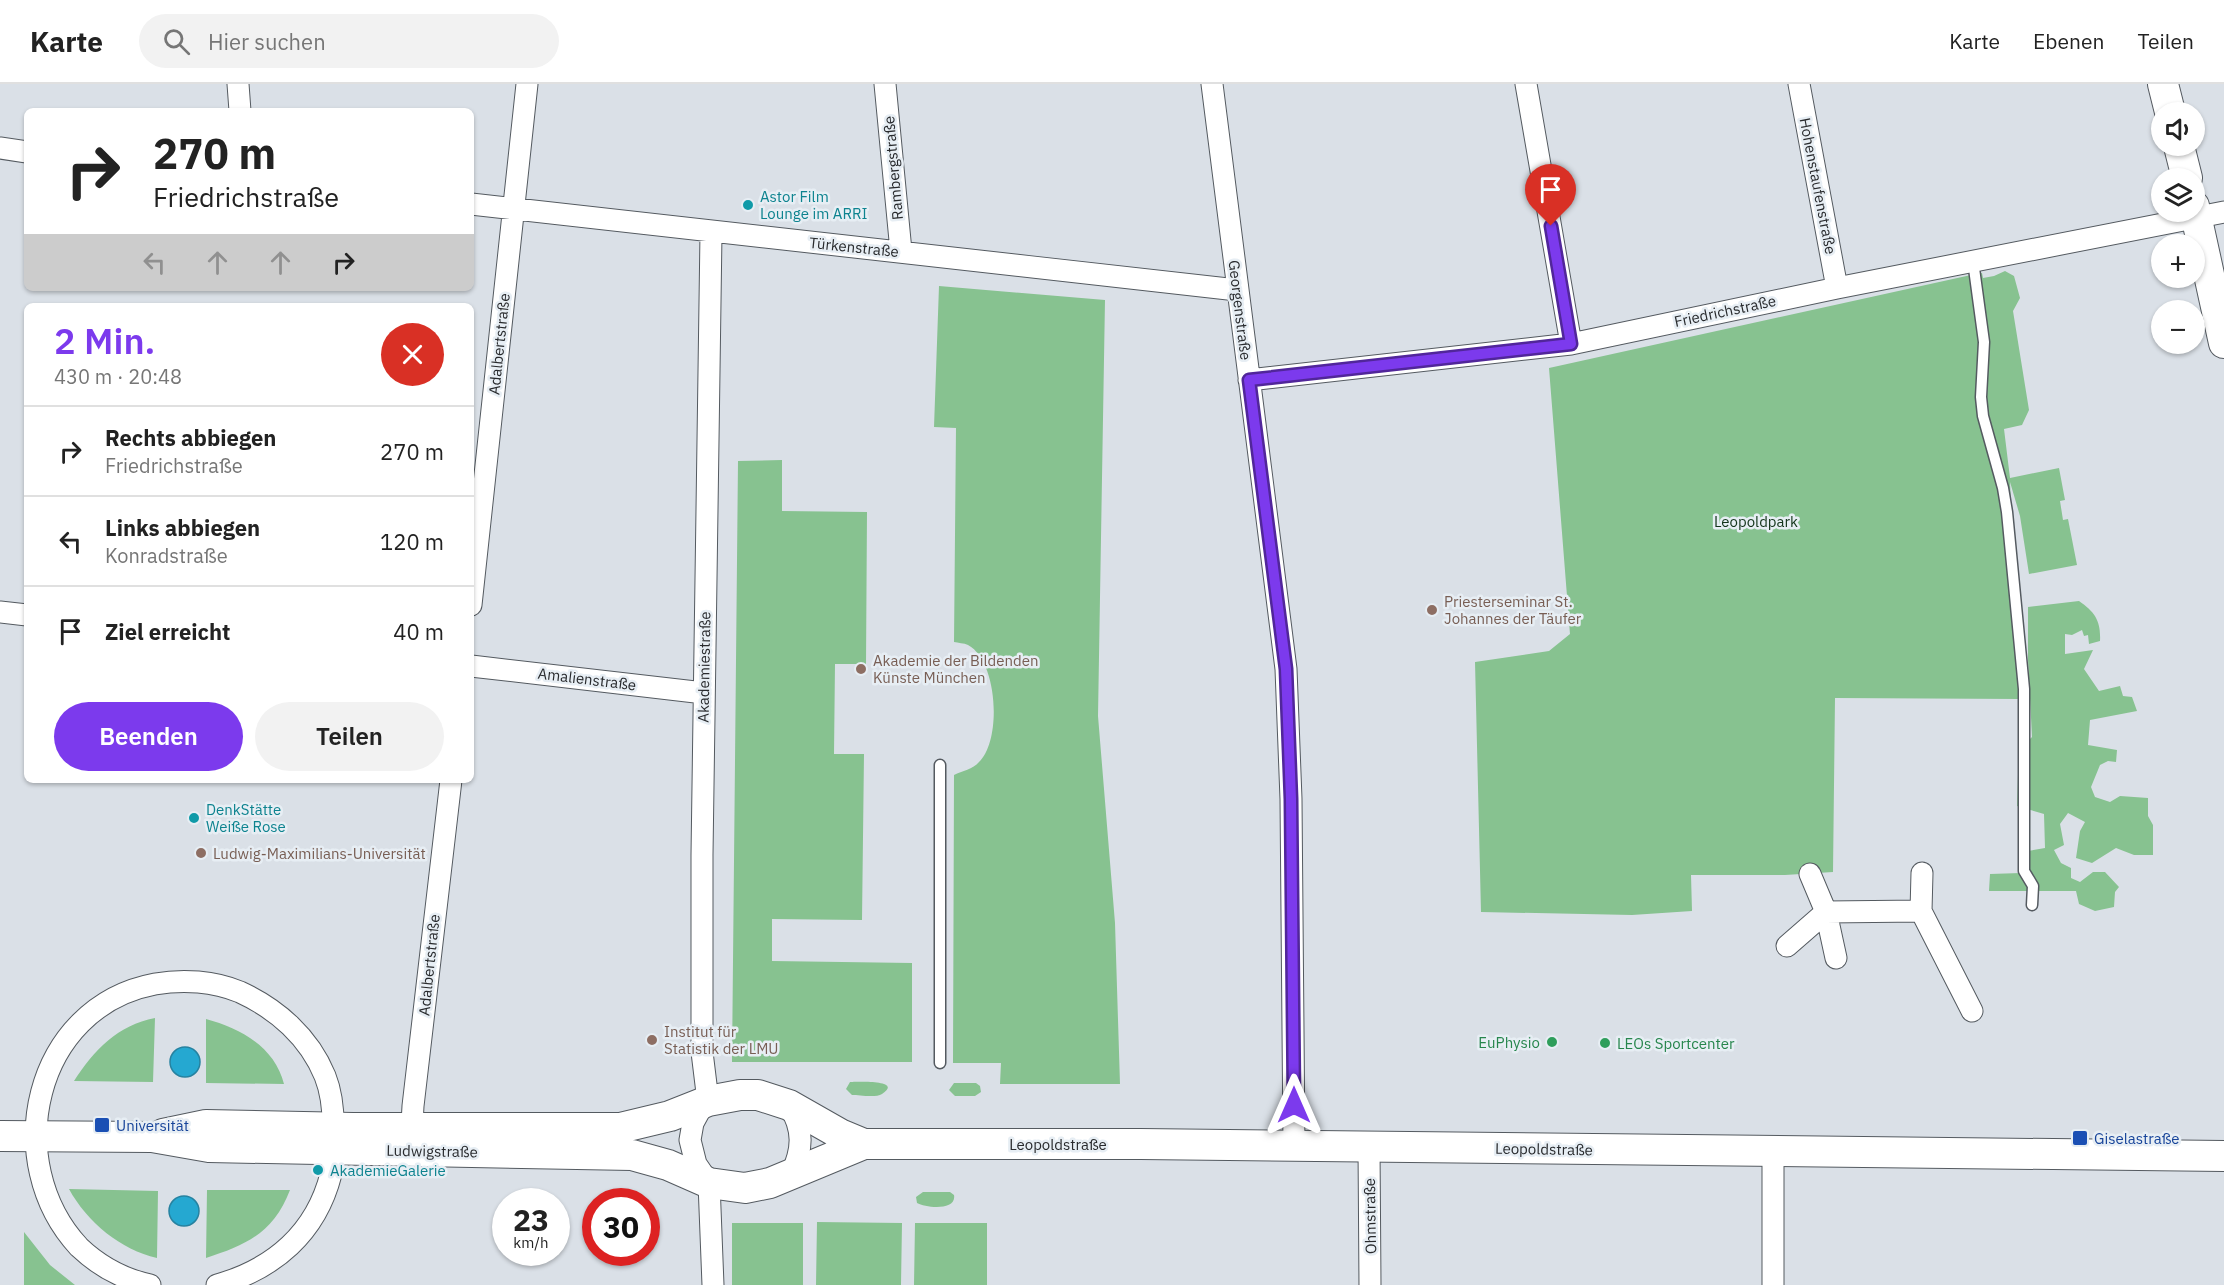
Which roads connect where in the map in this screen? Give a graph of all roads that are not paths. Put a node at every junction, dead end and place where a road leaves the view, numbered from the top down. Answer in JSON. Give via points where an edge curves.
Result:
{"nodes":[{"id":1,"x":238,"y":84,"type":"edge"},
{"id":2,"x":527,"y":84,"type":"edge"},
{"id":3,"x":885,"y":84,"type":"edge"},
{"id":4,"x":1212,"y":84,"type":"edge"},
{"id":5,"x":1526,"y":84,"type":"edge"},
{"id":6,"x":1799,"y":84,"type":"edge"},
{"id":7,"x":2163,"y":84,"type":"edge"},
{"id":8,"x":2168,"y":102,"type":"edge"},
{"id":9,"x":240,"y":108,"type":"edge"},
{"id":10,"x":0,"y":148,"type":"edge"},
{"id":11,"x":24,"y":152,"type":"edge"},
{"id":12,"x":474,"y":204,"type":"edge"},
{"id":13,"x":514,"y":210,"type":"junction"},
{"id":14,"x":2205,"y":212,"type":"edge"},
{"id":15,"x":2158,"y":222,"type":"edge"},
{"id":16,"x":711,"y":233,"type":"junction"},
{"id":17,"x":901,"y":251,"type":"junction"},
{"id":18,"x":1973,"y":261,"type":"junction"},
{"id":19,"x":1838,"y":288,"type":"junction"},
{"id":20,"x":1237,"y":290,"type":"junction"},
{"id":21,"x":2221,"y":310,"type":"edge"},
{"id":22,"x":2224,"y":343,"type":"edge"},
{"id":23,"x":1571,"y":344,"type":"junction"},
{"id":24,"x":1249,"y":380,"type":"junction"},
{"id":25,"x":474,"y":577,"type":"edge"},
{"id":26,"x":0,"y":612,"type":"edge"},
{"id":27,"x":24,"y":615,"type":"edge"},
{"id":28,"x":474,"y":666,"type":"edge"},
{"id":29,"x":704,"y":693,"type":"junction"},
{"id":30,"x":940,"y":765,"type":"dead end"},
{"id":31,"x":451,"y":783,"type":"edge"},
{"id":32,"x":1922,"y":873,"type":"dead end"},
{"id":33,"x":1810,"y":874,"type":"dead end"},
{"id":34,"x":2032,"y":905,"type":"dead end"},
{"id":35,"x":1921,"y":910,"type":"junction"},
{"id":36,"x":1826,"y":912,"type":"junction"},
{"id":37,"x":1787,"y":946,"type":"dead end"},
{"id":38,"x":1836,"y":958,"type":"dead end"},
{"id":39,"x":1972,"y":1011,"type":"dead end"},
{"id":40,"x":940,"y":1063,"type":"dead end"},
{"id":41,"x":708,"y":1101,"type":"junction"},
{"id":42,"x":789,"y":1105,"type":"junction"},
{"id":43,"x":0,"y":1136,"type":"edge"},
{"id":44,"x":30,"y":1136,"type":"junction"},
{"id":45,"x":333,"y":1139,"type":"junction"},
{"id":46,"x":411,"y":1140,"type":"junction"},
{"id":47,"x":864,"y":1144,"type":"junction"},
{"id":48,"x":1294,"y":1146,"type":"junction"},
{"id":49,"x":1369,"y":1147,"type":"junction"},
{"id":50,"x":1773,"y":1152,"type":"junction"},
{"id":51,"x":2224,"y":1156,"type":"edge"},
{"id":52,"x":791,"y":1175,"type":"junction"},
{"id":53,"x":709,"y":1183,"type":"junction"},
{"id":54,"x":150,"y":1285,"type":"edge"},
{"id":55,"x":217,"y":1285,"type":"edge"},
{"id":56,"x":713,"y":1285,"type":"edge"},
{"id":57,"x":1371,"y":1285,"type":"edge"},
{"id":58,"x":1773,"y":1285,"type":"edge"}],
"edges":[{"from":1,"to":9,"type":"street"},
{"from":2,"to":13,"type":"street","name":"Adalbertstraße"},
{"from":3,"to":17,"type":"street","name":"Rambergstraße"},
{"from":4,"to":20,"type":"street","name":"Georgenstraße"},
{"from":5,"to":23,"type":"street"},
{"from":6,"to":19,"type":"street","name":"Hohenstaufenstraße"},
{"from":7,"to":8,"type":"main road"},
{"from":10,"to":11,"type":"street"},
{"from":12,"to":13,"type":"street","name":"Türkenstraße"},
{"from":13,"to":16,"type":"street","name":"Türkenstraße"},
{"from":13,"to":25,"type":"street","name":"Adalbertstraße"},
{"from":14,"to":21,"type":"main road"},
{"from":15,"to":18,"type":"street","name":"Friedrichstraße"},
{"from":16,"to":17,"type":"street","name":"Türkenstraße"},
{"from":16,"to":29,"type":"street","name":"Akademiestraße"},
{"from":17,"to":20,"type":"street","name":"Türkenstraße"},
{"from":18,"to":19,"type":"street","name":"Friedrichstraße"},
{"from":18,"to":34,"type":"lane","via":[[1984,342],[1983,416],[2003,488],[2014,572],[2024,689],[2024,871],[2033,886]]},
{"from":19,"to":23,"type":"street","name":"Friedrichstraße"},
{"from":20,"to":24,"type":"street","name":"Georgenstraße"},
{"from":21,"to":22,"type":"main road"},
{"from":23,"to":24,"type":"street","name":"Friedrichstraße"},
{"from":24,"to":48,"type":"street","name":"Georgenstraße","via":[[1286,669]]},
{"from":26,"to":27,"type":"street"},
{"from":28,"to":29,"type":"street","name":"Amalienstraße"},
{"from":29,"to":41,"type":"street","name":"Akademiestraße","via":[[702,1052]]},
{"from":30,"to":40,"type":"lane"},
{"from":31,"to":46,"type":"street","name":"Adalbertstraße"},
{"from":32,"to":35,"type":"street"},
{"from":33,"to":36,"type":"street"},
{"from":35,"to":36,"type":"street"},
{"from":35,"to":39,"type":"street"},
{"from":36,"to":37,"type":"street"},
{"from":36,"to":38,"type":"street"},
{"from":41,"to":42,"type":"main road","name":"Leopoldstraße","via":[[758,1095]]},
{"from":41,"to":46,"type":"main road","name":"Ludwigstraße","via":[[670,1116],[620,1128]]},
{"from":41,"to":53,"type":"street","via":[[693,1123],[690,1140],[696,1164]]},
{"from":42,"to":47,"type":"main road","name":"Leopoldstraße"},
{"from":42,"to":52,"type":"street","via":[[801,1143]]},
{"from":43,"to":44,"type":"main road","name":"Ludwigstraße"},
{"from":44,"to":45,"type":"main road","name":"Ludwigstraße","via":[[152,1137],[209,1147]]},
{"from":44,"to":45,"type":"street","via":[[33,1102],[41,1076],[70,1030],[115,997],[141,987],[185,981],[234,990],[279,1015],[297,1032],[325,1076],[334,1105]]},
{"from":44,"to":54,"type":"street","via":[[39,1188],[58,1224],[104,1267]]},
{"from":45,"to":46,"type":"main road","name":"Ludwigstraße"},
{"from":45,"to":55,"type":"street","via":[[332,1172],[322,1202],[307,1227],[265,1266]]},
{"from":46,"to":53,"type":"main road","name":"Ludwigstraße","via":[[632,1155]]},
{"from":47,"to":48,"type":"main road","name":"Leopoldstraße"},
{"from":47,"to":52,"type":"main road","name":"Leopoldstraße"},
{"from":48,"to":49,"type":"main road","name":"Leopoldstraße"},
{"from":49,"to":50,"type":"main road","name":"Leopoldstraße"},
{"from":49,"to":57,"type":"street","name":"Ohmstraße"},
{"from":50,"to":51,"type":"main road","name":"Leopoldstraße"},
{"from":50,"to":58,"type":"street"},
{"from":52,"to":53,"type":"main road","name":"Leopoldstraße","via":[[745,1188]]},
{"from":53,"to":56,"type":"street"}]}
